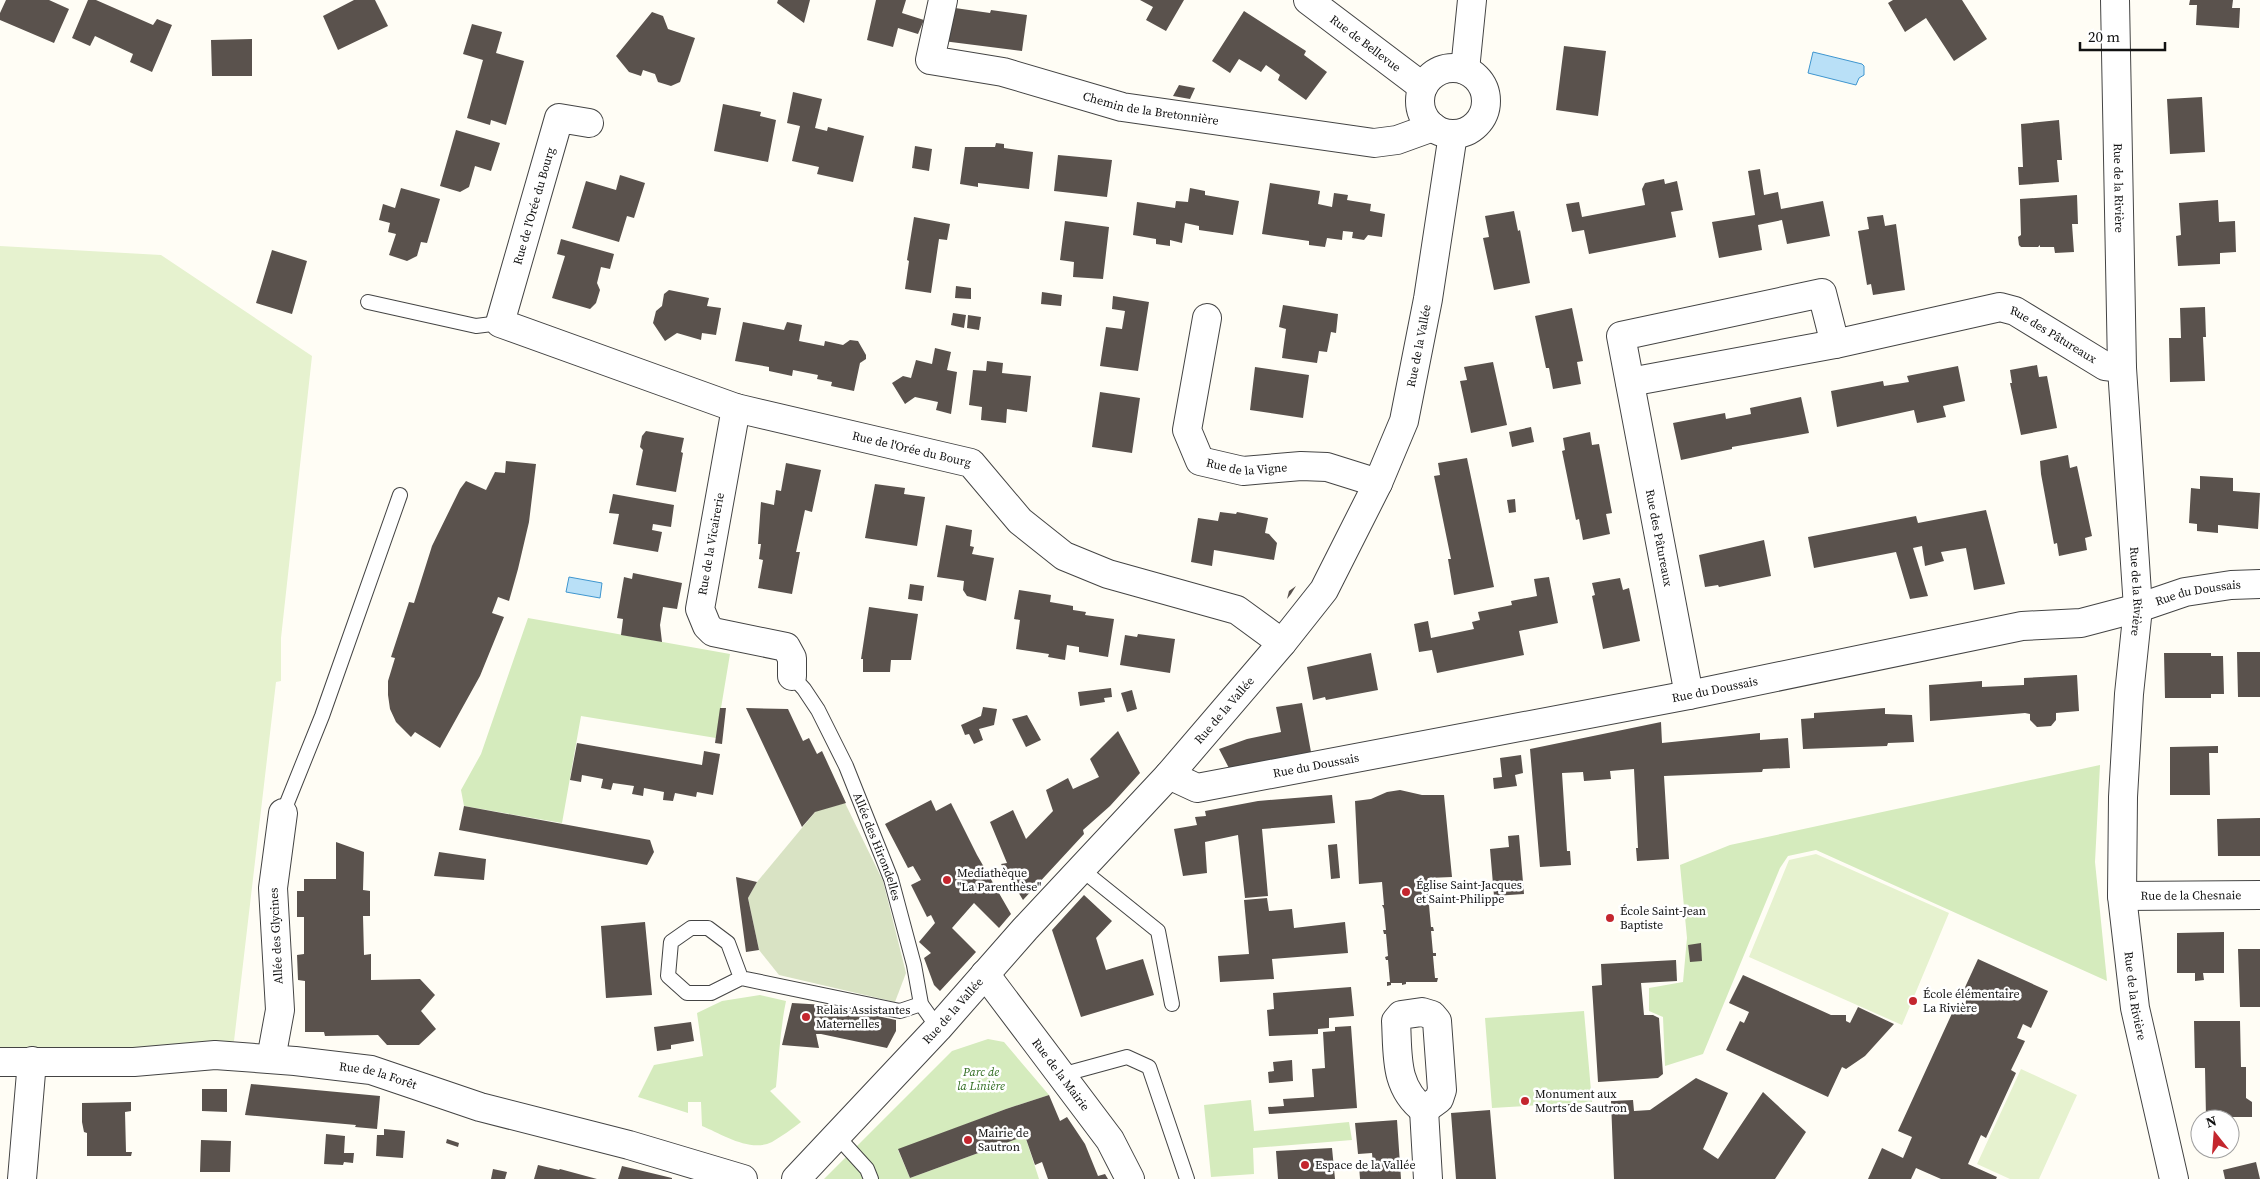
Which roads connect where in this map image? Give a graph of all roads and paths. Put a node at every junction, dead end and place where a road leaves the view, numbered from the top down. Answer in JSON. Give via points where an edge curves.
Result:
{"nodes":[{"id":1,"x":943,"y":0,"type":"edge"},
{"id":2,"x":1308,"y":0,"type":"edge"},
{"id":3,"x":1472,"y":0,"type":"edge"},
{"id":4,"x":2115,"y":0,"type":"edge"},
{"id":5,"x":1465,"y":70,"type":"junction"},
{"id":6,"x":1423,"y":87,"type":"junction"},
{"id":7,"x":589,"y":123,"type":"dead end"},
{"id":8,"x":1443,"y":130,"type":"junction"},
{"id":9,"x":368,"y":302,"type":"dead end"},
{"id":10,"x":1208,"y":318,"type":"dead end"},
{"id":11,"x":500,"y":323,"type":"junction"},
{"id":12,"x":1835,"y":344,"type":"junction"},
{"id":13,"x":2122,"y":368,"type":"junction"},
{"id":14,"x":1630,"y":382,"type":"junction"},
{"id":15,"x":736,"y":408,"type":"junction"},
{"id":16,"x":1378,"y":484,"type":"junction"},
{"id":17,"x":400,"y":495,"type":"dead end"},
{"id":18,"x":2260,"y":584,"type":"edge"},
{"id":19,"x":2138,"y":608,"type":"junction"},
{"id":20,"x":1282,"y":643,"type":"junction"},
{"id":21,"x":792,"y":676,"type":"joint"},
{"id":22,"x":1689,"y":694,"type":"junction"},
{"id":23,"x":1169,"y":775,"type":"junction"},
{"id":24,"x":284,"y":813,"type":"joint"},
{"id":25,"x":1081,"y":869,"type":"junction"},
{"id":26,"x":2260,"y":894,"type":"edge"},
{"id":27,"x":2122,"y":896,"type":"junction"},
{"id":28,"x":985,"y":974,"type":"junction"},
{"id":29,"x":741,"y":978,"type":"junction"},
{"id":30,"x":921,"y":1004,"type":"junction"},
{"id":31,"x":1172,"y":1004,"type":"dead end"},
{"id":32,"x":938,"y":1028,"type":"junction"},
{"id":33,"x":271,"y":1059,"type":"junction"},
{"id":34,"x":32,"y":1061,"type":"junction"},
{"id":35,"x":0,"y":1062,"type":"edge"},
{"id":36,"x":1061,"y":1075,"type":"junction"},
{"id":37,"x":1424,"y":1110,"type":"dead end"},
{"id":38,"x":837,"y":1136,"type":"junction"},
{"id":39,"x":22,"y":1179,"type":"edge"},
{"id":40,"x":743,"y":1179,"type":"edge"},
{"id":41,"x":796,"y":1179,"type":"edge"},
{"id":42,"x":870,"y":1179,"type":"edge"},
{"id":43,"x":1130,"y":1179,"type":"edge"},
{"id":44,"x":1187,"y":1179,"type":"edge"},
{"id":45,"x":1428,"y":1179,"type":"edge"},
{"id":46,"x":2174,"y":1179,"type":"edge"}],
"edges":[{"from":1,"to":8,"type":"street","name":"Chemin de la Bretonnière","via":[[930,60],[1003,72],[1122,107],[1364,141],[1397,140]]},
{"from":2,"to":6,"type":"street","name":"Rue de Bellevue"},
{"from":3,"to":5,"type":"street"},
{"from":4,"to":13,"type":"street","name":"Rue de la Rivière"},
{"from":5,"to":6,"type":"street","via":[[1445,69],[1432,76]]},
{"from":5,"to":8,"type":"street","via":[[1482,85],[1485,107],[1474,126],[1464,132]]},
{"from":6,"to":8,"type":"street","via":[[1420,109],[1425,119]]},
{"from":7,"to":11,"type":"street","name":"Rue de l'Orée du Bourg","via":[[559,118]]},
{"from":8,"to":16,"type":"street","name":"Rue de la Vallée","via":[[1428,299],[1404,421]]},
{"from":9,"to":11,"type":"lane","name":"Rue de l'Orée du Bourg","via":[[476,326]]},
{"from":10,"to":16,"type":"street","name":"Rue de la Vigne","via":[[1187,430],[1200,461],[1243,472],[1301,466],[1327,468]]},
{"from":11,"to":15,"type":"street","name":"Rue de l'Orée du Bourg"},
{"from":12,"to":13,"type":"street","name":"Rue des Pâtureaux","via":[[2000,308],[2015,311],[2105,366]]},
{"from":12,"to":14,"type":"street","name":"Rue des Pâtureaux"},
{"from":12,"to":14,"type":"street","name":"Rue des Pâtureaux","via":[[1822,293],[1621,336]]},
{"from":13,"to":19,"type":"street","name":"Rue de la Rivière"},
{"from":14,"to":22,"type":"street","name":"Rue des Pâtureaux"},
{"from":15,"to":20,"type":"street","name":"Rue de l'Orée du Bourg","via":[[971,463],[1020,520],[1064,556],[1108,574],[1237,610]]},
{"from":15,"to":21,"type":"street","name":"Rue de la Vicairerie","via":[[700,609],[713,632],[786,647],[792,658]]},
{"from":16,"to":20,"type":"street","name":"Rue de la Vallée","via":[[1324,590]]},
{"from":17,"to":24,"type":"lane"},
{"from":18,"to":19,"type":"street","name":"Rue du Doussais","via":[[2185,592]]},
{"from":19,"to":22,"type":"street","name":"Rue du Doussais","via":[[2081,623],[2022,626]]},
{"from":19,"to":27,"type":"street","name":"Rue de la Rivière","via":[[2123,797]]},
{"from":20,"to":23,"type":"street","name":"Rue de la Vallée"},
{"from":21,"to":30,"type":"lane","name":"Allée des Hirondelles","via":[[822,718],[846,766],[891,879],[912,955]]},
{"from":22,"to":23,"type":"street","name":"Rue du Doussais","via":[[1196,788]]},
{"from":23,"to":25,"type":"street","name":"Rue de la Vallée"},
{"from":24,"to":33,"type":"street","name":"Allée des Glycines","via":[[273,888],[280,1010]]},
{"from":25,"to":28,"type":"street","name":"Rue de la Vallée"},
{"from":25,"to":31,"type":"lane","via":[[1158,931]]},
{"from":26,"to":27,"type":"street","name":"Rue de la Chesnaie"},
{"from":27,"to":46,"type":"street","name":"Rue de la Rivière","via":[[2135,1008]]},
{"from":28,"to":32,"type":"street","name":"Rue de la Vallée"},
{"from":28,"to":36,"type":"street","name":"Rue de la Mairie"},
{"from":29,"to":29,"type":"lane","via":[[728,943],[708,928],[691,928],[672,942],[668,976],[688,993],[711,993]]},
{"from":29,"to":30,"type":"lane","via":[[900,1011]]},
{"from":30,"to":32,"type":"lane","name":"Allée des Hirondelles"},
{"from":32,"to":38,"type":"street","name":"Rue de la Vallée"},
{"from":33,"to":34,"type":"street","name":"Rue de la Forêt","via":[[215,1055],[134,1062]]},
{"from":33,"to":40,"type":"street","name":"Rue de la Forêt","via":[[371,1070],[480,1107],[629,1145]]},
{"from":34,"to":35,"type":"street","name":"Rue de la Forêt"},
{"from":34,"to":39,"type":"street"},
{"from":36,"to":43,"type":"street","name":"Rue de la Mairie","via":[[1110,1140]]},
{"from":36,"to":44,"type":"lane","via":[[1127,1057],[1149,1067]]},
{"from":37,"to":45,"type":"street"},
{"from":38,"to":41,"type":"street","name":"Rue de la Vallée"},
{"from":38,"to":42,"type":"lane","via":[[867,1169]]}]}
